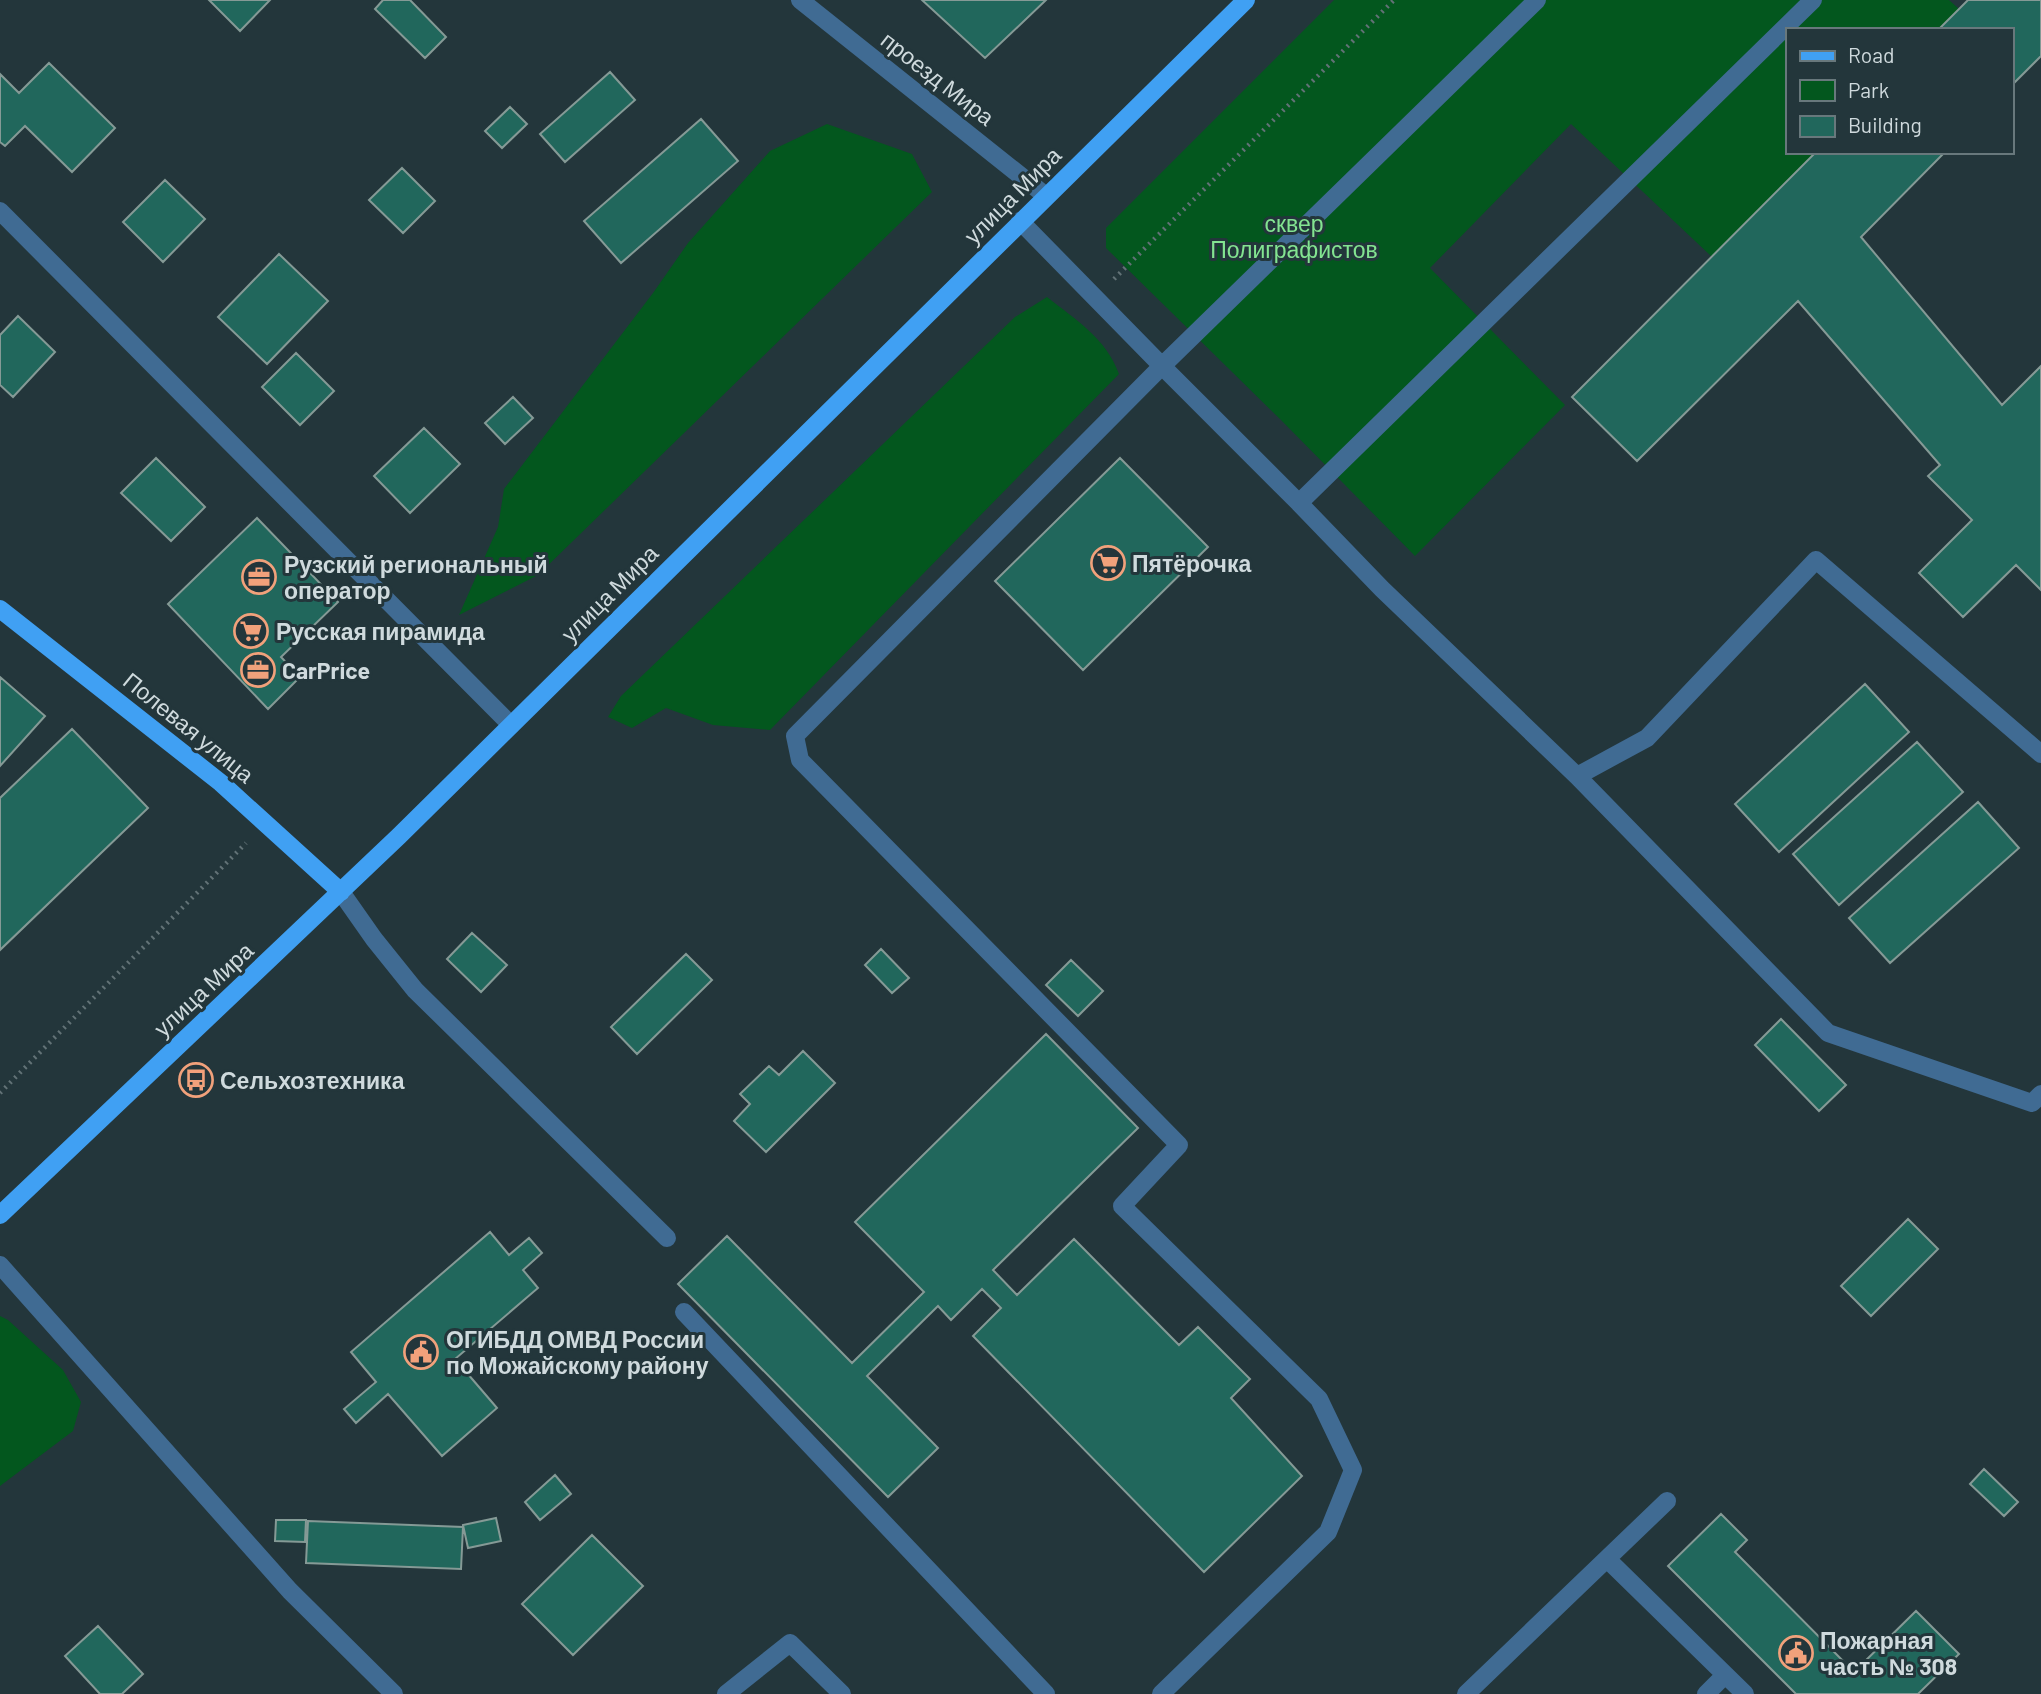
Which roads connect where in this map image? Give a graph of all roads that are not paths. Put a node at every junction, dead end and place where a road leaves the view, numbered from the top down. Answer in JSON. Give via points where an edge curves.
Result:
{"nodes":[{"id":1,"x":800,"y":0,"type":"edge"},
{"id":2,"x":1246,"y":0,"type":"edge"},
{"id":3,"x":1537,"y":0,"type":"edge"},
{"id":4,"x":1813,"y":0,"type":"edge"},
{"id":5,"x":1046,"y":196,"type":"junction"},
{"id":6,"x":0,"y":211,"type":"edge"},
{"id":7,"x":1020,"y":221,"type":"junction"},
{"id":8,"x":1162,"y":366,"type":"junction"},
{"id":9,"x":1299,"y":503,"type":"junction"},
{"id":10,"x":0,"y":609,"type":"edge"},
{"id":11,"x":511,"y":725,"type":"junction"},
{"id":12,"x":2041,"y":754,"type":"edge"},
{"id":13,"x":1577,"y":776,"type":"junction"},
{"id":14,"x":341,"y":892,"type":"junction"},
{"id":15,"x":2041,"y":1094,"type":"edge"},
{"id":16,"x":0,"y":1215,"type":"edge"},
{"id":17,"x":667,"y":1238,"type":"dead end"},
{"id":18,"x":0,"y":1265,"type":"edge"},
{"id":19,"x":684,"y":1312,"type":"dead end"},
{"id":20,"x":1667,"y":1501,"type":"dead end"},
{"id":21,"x":1607,"y":1559,"type":"junction"},
{"id":22,"x":1725,"y":1675,"type":"junction"},
{"id":23,"x":394,"y":1694,"type":"edge"},
{"id":24,"x":726,"y":1694,"type":"edge"},
{"id":25,"x":842,"y":1694,"type":"edge"},
{"id":26,"x":1046,"y":1694,"type":"edge"},
{"id":27,"x":1161,"y":1694,"type":"edge"},
{"id":28,"x":1466,"y":1694,"type":"edge"},
{"id":29,"x":1706,"y":1694,"type":"edge"},
{"id":30,"x":1745,"y":1694,"type":"edge"}],
"edges":[{"from":1,"to":5,"type":"street","name":"проезд Мира"},
{"from":2,"to":5,"type":"main road","name":"улица Мира"},
{"from":3,"to":8,"type":"street"},
{"from":4,"to":9,"type":"street"},
{"from":5,"to":7,"type":"main road","name":"улица Мира"},
{"from":6,"to":11,"type":"street"},
{"from":7,"to":8,"type":"street"},
{"from":7,"to":11,"type":"main road","name":"улица Мира"},
{"from":8,"to":9,"type":"street"},
{"from":8,"to":27,"type":"street","via":[[794,736],[800,760],[1179,1145],[1122,1206],[1319,1399],[1353,1470],[1328,1532]]},
{"from":9,"to":13,"type":"street"},
{"from":10,"to":14,"type":"main road","name":"Полевая улица","via":[[221,782]]},
{"from":11,"to":14,"type":"main road","name":"улица Мира"},
{"from":12,"to":13,"type":"street","via":[[1816,560],[1647,738]]},
{"from":13,"to":15,"type":"street","via":[[1828,1033],[2032,1103]]},
{"from":14,"to":16,"type":"main road","name":"улица Мира"},
{"from":14,"to":17,"type":"street","via":[[415,990]]},
{"from":18,"to":23,"type":"street","via":[[290,1591]]},
{"from":19,"to":26,"type":"street"},
{"from":20,"to":21,"type":"street"},
{"from":21,"to":22,"type":"street"},
{"from":21,"to":28,"type":"street"},
{"from":22,"to":29,"type":"street"},
{"from":22,"to":30,"type":"street"},
{"from":24,"to":25,"type":"street","via":[[790,1643]]}]}
